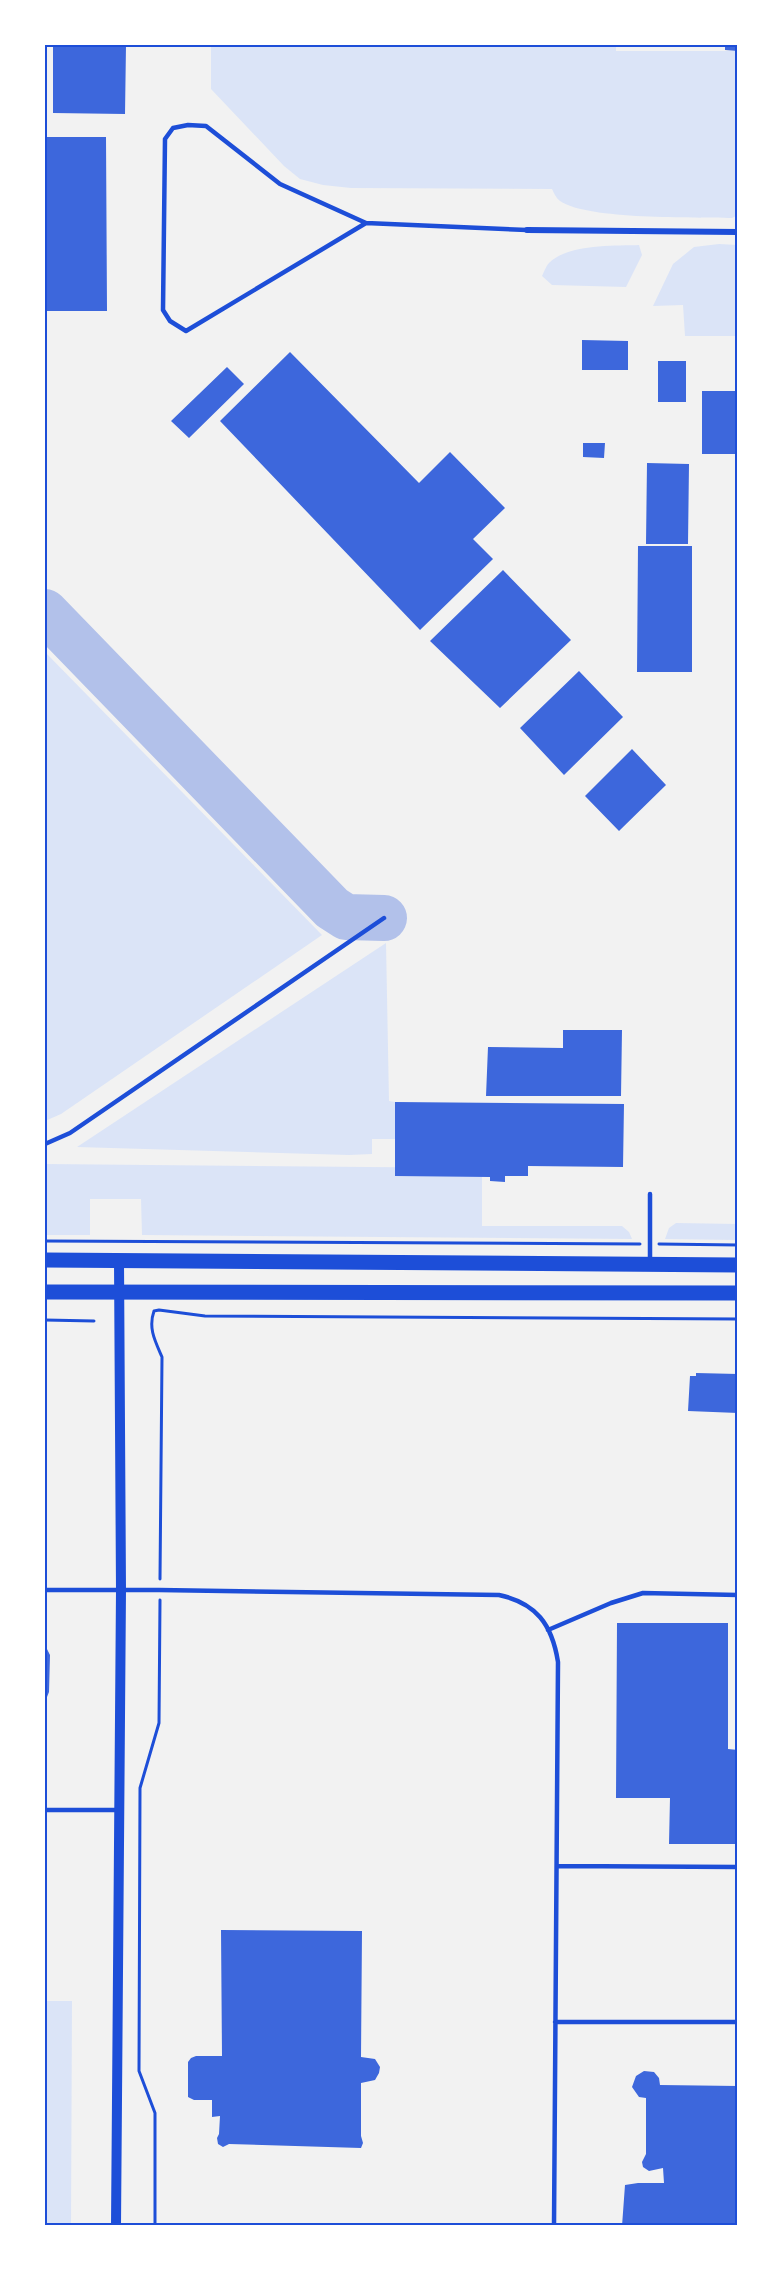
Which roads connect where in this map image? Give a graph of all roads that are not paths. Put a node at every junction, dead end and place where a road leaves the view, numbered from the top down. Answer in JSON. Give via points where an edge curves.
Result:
{"nodes":[{"id":1,"x":366,"y":223,"type":"junction"},
{"id":2,"x":527,"y":230,"type":"joint"},
{"id":3,"x":738,"y":232,"type":"edge"},
{"id":4,"x":384,"y":918,"type":"dead end"},
{"id":5,"x":45,"y":1144,"type":"edge"},
{"id":6,"x":650,"y":1194,"type":"dead end"},
{"id":7,"x":45,"y":1260,"type":"edge"},
{"id":8,"x":119,"y":1261,"type":"junction"},
{"id":9,"x":651,"y":1266,"type":"junction"},
{"id":10,"x":738,"y":1266,"type":"edge"},
{"id":11,"x":120,"y":1290,"type":"junction"},
{"id":12,"x":45,"y":1292,"type":"edge"},
{"id":13,"x":738,"y":1293,"type":"edge"},
{"id":14,"x":45,"y":1590,"type":"edge"},
{"id":15,"x":121,"y":1590,"type":"junction"},
{"id":16,"x":738,"y":1595,"type":"edge"},
{"id":17,"x":549,"y":1630,"type":"junction"},
{"id":18,"x":45,"y":1810,"type":"edge"},
{"id":19,"x":120,"y":1810,"type":"junction"},
{"id":20,"x":557,"y":1866,"type":"junction"},
{"id":21,"x":738,"y":1867,"type":"edge"},
{"id":22,"x":555,"y":2022,"type":"junction"},
{"id":23,"x":738,"y":2022,"type":"edge"},
{"id":24,"x":116,"y":2226,"type":"edge"},
{"id":25,"x":554,"y":2226,"type":"edge"}],
"edges":[{"from":1,"to":1,"type":"lane","via":[[280,184],[206,126],[173,128],[165,139],[163,310],[170,321],[186,331]]},
{"from":1,"to":2,"type":"lane"},
{"from":2,"to":3,"type":"street"},
{"from":4,"to":5,"type":"lane","via":[[70,1133]]},
{"from":6,"to":9,"type":"lane"},
{"from":7,"to":8,"type":"main road"},
{"from":8,"to":9,"type":"main road"},
{"from":8,"to":11,"type":"street"},
{"from":9,"to":10,"type":"main road"},
{"from":11,"to":12,"type":"main road"},
{"from":11,"to":13,"type":"main road"},
{"from":11,"to":15,"type":"street"},
{"from":14,"to":15,"type":"lane"},
{"from":15,"to":17,"type":"lane","via":[[499,1595],[530,1606]]},
{"from":15,"to":19,"type":"street"},
{"from":16,"to":17,"type":"lane","via":[[643,1593]]},
{"from":17,"to":20,"type":"lane","via":[[558,1662]]},
{"from":18,"to":19,"type":"lane"},
{"from":19,"to":24,"type":"street"},
{"from":20,"to":21,"type":"lane"},
{"from":20,"to":22,"type":"lane"},
{"from":22,"to":23,"type":"lane"},
{"from":22,"to":25,"type":"lane"}]}
